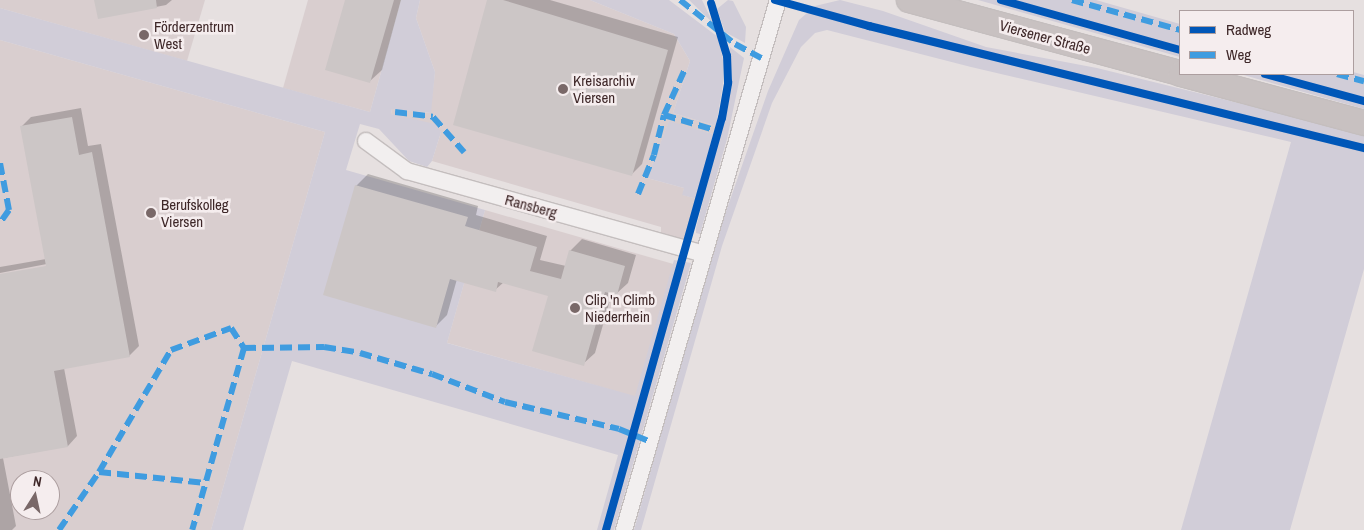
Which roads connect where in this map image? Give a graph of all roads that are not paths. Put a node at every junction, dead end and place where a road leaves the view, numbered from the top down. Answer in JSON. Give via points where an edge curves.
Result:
{"nodes":[{"id":1,"x":778,"y":0,"type":"edge"},
{"id":2,"x":910,"y":0,"type":"edge"},
{"id":3,"x":1179,"y":73,"type":"edge"},
{"id":4,"x":1185,"y":75,"type":"edge"},
{"id":5,"x":1364,"y":122,"type":"edge"},
{"id":6,"x":366,"y":140,"type":"dead end"},
{"id":7,"x":704,"y":254,"type":"junction"},
{"id":8,"x":624,"y":530,"type":"edge"}],
"edges":[{"from":1,"to":7,"type":"street"},
{"from":2,"to":3,"type":"main road","name":"Viersener Straße"},
{"from":4,"to":5,"type":"main road","name":"Viersener Straße"},
{"from":6,"to":7,"type":"street","name":"Ransberg","via":[[407,171]]},
{"from":7,"to":8,"type":"street"}]}
